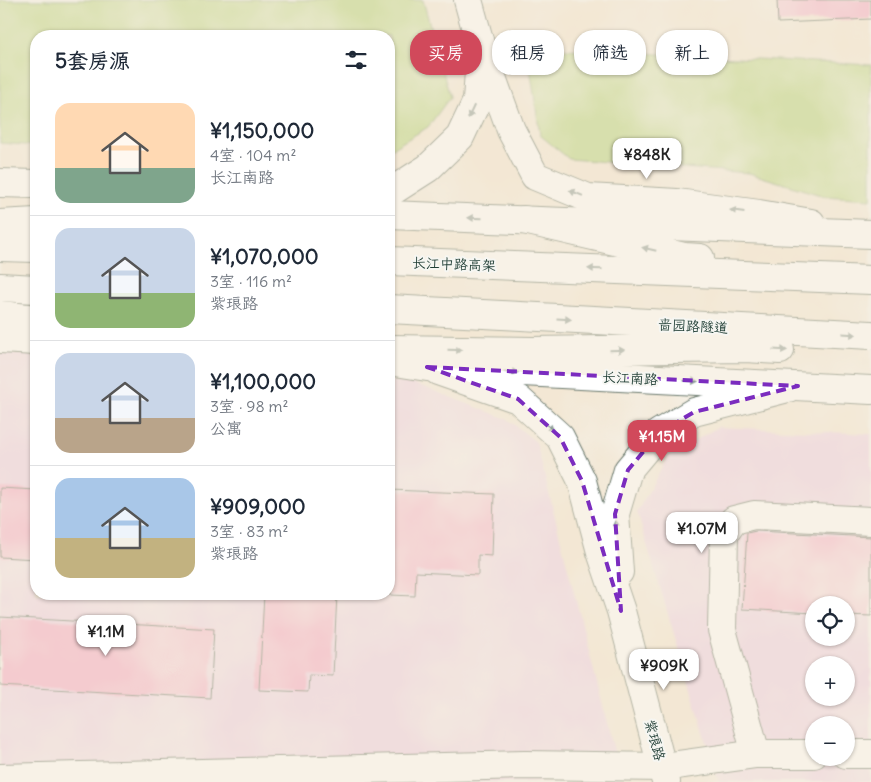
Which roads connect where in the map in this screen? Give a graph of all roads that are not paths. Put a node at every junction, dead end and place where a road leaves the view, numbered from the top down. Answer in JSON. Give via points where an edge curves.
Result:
{"nodes":[{"id":1,"x":468,"y":0,"type":"edge"},
{"id":2,"x":476,"y":30,"type":"edge"},
{"id":3,"x":482,"y":50,"type":"edge"},
{"id":4,"x":479,"y":75,"type":"edge"},
{"id":5,"x":0,"y":182,"type":"edge"},
{"id":6,"x":30,"y":184,"type":"edge"},
{"id":7,"x":395,"y":188,"type":"edge"},
{"id":8,"x":395,"y":215,"type":"edge"},
{"id":9,"x":524,"y":220,"type":"junction"},
{"id":10,"x":30,"y":222,"type":"edge"},
{"id":11,"x":0,"y":224,"type":"edge"},
{"id":12,"x":871,"y":234,"type":"edge"},
{"id":13,"x":0,"y":247,"type":"edge"},
{"id":14,"x":30,"y":248,"type":"edge"},
{"id":15,"x":395,"y":261,"type":"edge"},
{"id":16,"x":871,"y":273,"type":"edge"},
{"id":17,"x":871,"y":280,"type":"edge"},
{"id":18,"x":0,"y":287,"type":"edge"},
{"id":19,"x":30,"y":289,"type":"edge"},
{"id":20,"x":395,"y":309,"type":"edge"},
{"id":21,"x":0,"y":315,"type":"edge"},
{"id":22,"x":30,"y":318,"type":"edge"},
{"id":23,"x":871,"y":335,"type":"edge"},
{"id":24,"x":0,"y":339,"type":"edge"},
{"id":25,"x":30,"y":341,"type":"edge"},
{"id":26,"x":395,"y":349,"type":"edge"},
{"id":27,"x":871,"y":354,"type":"edge"},
{"id":28,"x":395,"y":362,"type":"edge"},
{"id":29,"x":427,"y":367,"type":"junction"},
{"id":30,"x":798,"y":386,"type":"junction"},
{"id":31,"x":871,"y":390,"type":"edge"},
{"id":32,"x":871,"y":521,"type":"edge"},
{"id":33,"x":621,"y":611,"type":"junction"},
{"id":34,"x":756,"y":754,"type":"junction"},
{"id":35,"x":805,"y":754,"type":"edge"},
{"id":36,"x":855,"y":754,"type":"edge"},
{"id":37,"x":871,"y":754,"type":"edge"},
{"id":38,"x":665,"y":775,"type":"edge"},
{"id":39,"x":0,"y":778,"type":"edge"}],
"edges":[{"from":1,"to":2,"type":"main road"},
{"from":12,"to":3,"type":"main road","one_way":true,"via":[[741,211],[677,203],[588,198],[535,176],[511,130]]},
{"from":4,"to":7,"type":"main road","one_way":true,"via":[[477,101],[460,137],[428,168]]},
{"from":5,"to":6,"type":"main road"},
{"from":9,"to":8,"type":"main road","one_way":true},
{"from":9,"to":12,"type":"main road"},
{"from":16,"to":9,"type":"main road","one_way":true,"via":[[684,257]]},
{"from":10,"to":11,"type":"main road"},
{"from":13,"to":14,"type":"main road"},
{"from":17,"to":15,"type":"main road","name":"长江中路高架","one_way":true},
{"from":18,"to":19,"type":"main road"},
{"from":20,"to":23,"type":"main road","name":"啬园路隧道","one_way":true},
{"from":21,"to":22,"type":"main road"},
{"from":24,"to":25,"type":"main road"},
{"from":26,"to":27,"type":"main road","one_way":true,"via":[[746,348]]},
{"from":28,"to":29,"type":"main road","name":"长江南路"},
{"from":29,"to":30,"type":"main road","name":"长江南路","one_way":true},
{"from":29,"to":33,"type":"main road","one_way":true,"via":[[518,399],[560,437],[582,481]]},
{"from":30,"to":31,"type":"main road","name":"长江南路"},
{"from":33,"to":30,"type":"main road","one_way":true,"via":[[615,514],[628,470],[658,433],[694,412]]},
{"from":32,"to":34,"type":"main road","via":[[754,515],[734,520],[724,534],[722,630]]},
{"from":33,"to":38,"type":"main road","name":"紫琅路"},
{"from":34,"to":35,"type":"main road"},
{"from":34,"to":38,"type":"main road"},
{"from":36,"to":37,"type":"main road"},
{"from":38,"to":39,"type":"main road","via":[[525,765]]}]}
